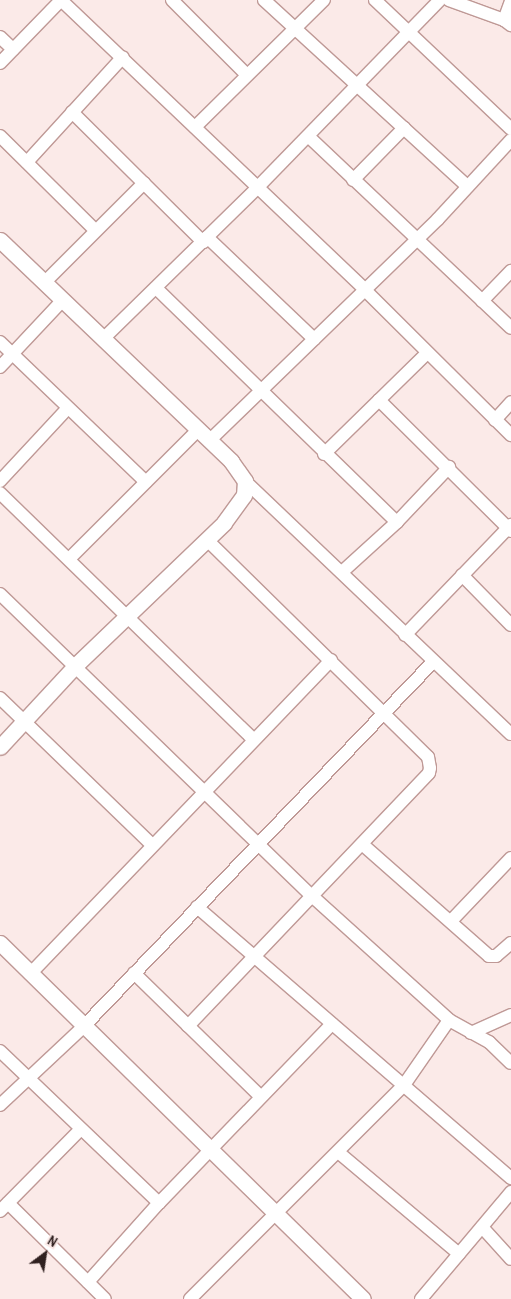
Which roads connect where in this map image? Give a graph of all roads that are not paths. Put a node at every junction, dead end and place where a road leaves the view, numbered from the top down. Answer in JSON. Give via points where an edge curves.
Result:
{"nodes":[{"id":1,"x":61,"y":0,"type":"edge"},
{"id":2,"x":172,"y":0,"type":"edge"},
{"id":3,"x":264,"y":0,"type":"edge"},
{"id":4,"x":324,"y":0,"type":"edge"},
{"id":5,"x":376,"y":0,"type":"edge"},
{"id":6,"x":440,"y":0,"type":"edge"},
{"id":7,"x":449,"y":0,"type":"edge"},
{"id":8,"x":511,"y":1,"type":"edge"},
{"id":9,"x":509,"y":22,"type":"edge"},
{"id":10,"x":295,"y":28,"type":"junction"},
{"id":11,"x":410,"y":32,"type":"junction"},
{"id":12,"x":0,"y":37,"type":"edge"},
{"id":13,"x":13,"y":50,"type":"junction"},
{"id":14,"x":123,"y":57,"type":"junction"},
{"id":15,"x":0,"y":63,"type":"edge"},
{"id":16,"x":247,"y":75,"type":"junction"},
{"id":17,"x":358,"y":86,"type":"junction"},
{"id":18,"x":72,"y":112,"type":"junction"},
{"id":19,"x":195,"y":127,"type":"junction"},
{"id":20,"x":404,"y":128,"type":"junction"},
{"id":21,"x":511,"y":130,"type":"edge"},
{"id":22,"x":0,"y":136,"type":"edge"},
{"id":23,"x":308,"y":136,"type":"junction"},
{"id":24,"x":511,"y":140,"type":"edge"},
{"id":25,"x":27,"y":162,"type":"junction"},
{"id":26,"x":353,"y":180,"type":"junction"},
{"id":27,"x":144,"y":184,"type":"junction"},
{"id":28,"x":467,"y":186,"type":"junction"},
{"id":29,"x":258,"y":188,"type":"junction"},
{"id":30,"x":95,"y":230,"type":"junction"},
{"id":31,"x":205,"y":239,"type":"junction"},
{"id":32,"x":0,"y":240,"type":"edge"},
{"id":33,"x":415,"y":240,"type":"junction"},
{"id":34,"x":511,"y":271,"type":"edge"},
{"id":35,"x":45,"y":282,"type":"junction"},
{"id":36,"x":156,"y":288,"type":"junction"},
{"id":37,"x":365,"y":290,"type":"junction"},
{"id":38,"x":63,"y":300,"type":"junction"},
{"id":39,"x":482,"y":301,"type":"junction"},
{"id":40,"x":511,"y":328,"type":"edge"},
{"id":41,"x":104,"y":338,"type":"junction"},
{"id":42,"x":314,"y":339,"type":"junction"},
{"id":43,"x":0,"y":342,"type":"edge"},
{"id":44,"x":427,"y":353,"type":"junction"},
{"id":45,"x":12,"y":354,"type":"junction"},
{"id":46,"x":0,"y":367,"type":"edge"},
{"id":47,"x":263,"y":391,"type":"junction"},
{"id":48,"x":379,"y":400,"type":"junction"},
{"id":49,"x":511,"y":402,"type":"edge"},
{"id":50,"x":67,"y":409,"type":"junction"},
{"id":51,"x":495,"y":420,"type":"junction"},
{"id":52,"x":197,"y":431,"type":"junction"},
{"id":53,"x":511,"y":435,"type":"edge"},
{"id":54,"x":209,"y":441,"type":"junction"},
{"id":55,"x":324,"y":454,"type":"junction"},
{"id":56,"x":449,"y":468,"type":"junction"},
{"id":57,"x":0,"y":481,"type":"edge"},
{"id":58,"x":244,"y":481,"type":"junction"},
{"id":59,"x":146,"y":482,"type":"junction"},
{"id":60,"x":0,"y":493,"type":"edge"},
{"id":61,"x":397,"y":522,"type":"junction"},
{"id":62,"x":510,"y":528,"type":"edge"},
{"id":63,"x":207,"y":540,"type":"junction"},
{"id":64,"x":69,"y":559,"type":"junction"},
{"id":65,"x":342,"y":572,"type":"junction"},
{"id":66,"x":462,"y":575,"type":"junction"},
{"id":67,"x":0,"y":594,"type":"edge"},
{"id":68,"x":126,"y":615,"type":"junction"},
{"id":69,"x":511,"y":625,"type":"edge"},
{"id":70,"x":404,"y":635,"type":"junction"},
{"id":71,"x":331,"y":660,"type":"junction"},
{"id":72,"x":433,"y":662,"type":"junction"},
{"id":73,"x":75,"y":666,"type":"junction"},
{"id":74,"x":0,"y":698,"type":"edge"},
{"id":75,"x":384,"y":713,"type":"junction"},
{"id":76,"x":24,"y":722,"type":"junction"},
{"id":77,"x":511,"y":734,"type":"edge"},
{"id":78,"x":253,"y":739,"type":"junction"},
{"id":79,"x":0,"y":747,"type":"edge"},
{"id":80,"x":205,"y":791,"type":"junction"},
{"id":81,"x":260,"y":843,"type":"junction"},
{"id":82,"x":362,"y":844,"type":"junction"},
{"id":83,"x":152,"y":845,"type":"junction"},
{"id":84,"x":511,"y":858,"type":"edge"},
{"id":85,"x":312,"y":896,"type":"junction"},
{"id":86,"x":197,"y":907,"type":"junction"},
{"id":87,"x":451,"y":921,"type":"junction"},
{"id":88,"x":0,"y":943,"type":"edge"},
{"id":89,"x":511,"y":943,"type":"edge"},
{"id":90,"x":254,"y":956,"type":"junction"},
{"id":91,"x":134,"y":973,"type":"junction"},
{"id":92,"x":30,"y":974,"type":"junction"},
{"id":93,"x":511,"y":1015,"type":"edge"},
{"id":94,"x":449,"y":1020,"type":"junction"},
{"id":95,"x":332,"y":1024,"type":"junction"},
{"id":96,"x":84,"y":1026,"type":"junction"},
{"id":97,"x":188,"y":1026,"type":"junction"},
{"id":98,"x":471,"y":1033,"type":"junction"},
{"id":99,"x":0,"y":1051,"type":"edge"},
{"id":100,"x":511,"y":1064,"type":"edge"},
{"id":101,"x":29,"y":1076,"type":"junction"},
{"id":102,"x":404,"y":1085,"type":"junction"},
{"id":103,"x":261,"y":1097,"type":"junction"},
{"id":104,"x":0,"y":1105,"type":"edge"},
{"id":105,"x":81,"y":1129,"type":"junction"},
{"id":106,"x":210,"y":1150,"type":"junction"},
{"id":107,"x":338,"y":1152,"type":"junction"},
{"id":108,"x":511,"y":1178,"type":"edge"},
{"id":109,"x":511,"y":1192,"type":"edge"},
{"id":110,"x":159,"y":1203,"type":"junction"},
{"id":111,"x":4,"y":1207,"type":"edge"},
{"id":112,"x":276,"y":1214,"type":"junction"},
{"id":113,"x":482,"y":1227,"type":"junction"},
{"id":114,"x":459,"y":1254,"type":"junction"},
{"id":115,"x":511,"y":1259,"type":"edge"},
{"id":116,"x":88,"y":1282,"type":"junction"},
{"id":117,"x":105,"y":1299,"type":"edge"},
{"id":118,"x":190,"y":1299,"type":"edge"},
{"id":119,"x":363,"y":1299,"type":"edge"},
{"id":120,"x":420,"y":1299,"type":"edge"}],
"edges":[{"from":1,"to":13,"type":"street"},
{"from":1,"to":14,"type":"street"},
{"from":2,"to":16,"type":"street"},
{"from":3,"to":10,"type":"street"},
{"from":4,"to":10,"type":"street"},
{"from":5,"to":11,"type":"street"},
{"from":6,"to":11,"type":"street"},
{"from":7,"to":9,"type":"street"},
{"from":8,"to":9,"type":"street"},
{"from":10,"to":16,"type":"street"},
{"from":10,"to":17,"type":"street"},
{"from":11,"to":17,"type":"street"},
{"from":11,"to":21,"type":"street"},
{"from":12,"to":13,"type":"street"},
{"from":13,"to":15,"type":"street"},
{"from":14,"to":18,"type":"street"},
{"from":14,"to":19,"type":"street"},
{"from":16,"to":19,"type":"street"},
{"from":17,"to":20,"type":"street"},
{"from":17,"to":23,"type":"street"},
{"from":18,"to":25,"type":"street"},
{"from":18,"to":27,"type":"street"},
{"from":19,"to":29,"type":"street"},
{"from":20,"to":26,"type":"street"},
{"from":20,"to":28,"type":"street"},
{"from":22,"to":25,"type":"street"},
{"from":23,"to":26,"type":"street"},
{"from":23,"to":29,"type":"street"},
{"from":24,"to":28,"type":"street"},
{"from":25,"to":30,"type":"street"},
{"from":26,"to":33,"type":"street"},
{"from":27,"to":30,"type":"street"},
{"from":27,"to":31,"type":"street"},
{"from":28,"to":33,"type":"street"},
{"from":29,"to":31,"type":"street"},
{"from":29,"to":37,"type":"street"},
{"from":30,"to":35,"type":"street"},
{"from":31,"to":36,"type":"street"},
{"from":31,"to":42,"type":"street"},
{"from":32,"to":35,"type":"street"},
{"from":33,"to":37,"type":"street"},
{"from":33,"to":39,"type":"street"},
{"from":34,"to":39,"type":"street"},
{"from":35,"to":38,"type":"street"},
{"from":36,"to":41,"type":"street"},
{"from":36,"to":47,"type":"street"},
{"from":37,"to":42,"type":"street"},
{"from":37,"to":44,"type":"street"},
{"from":38,"to":41,"type":"street"},
{"from":38,"to":45,"type":"street"},
{"from":39,"to":40,"type":"street"},
{"from":41,"to":52,"type":"street"},
{"from":42,"to":47,"type":"street"},
{"from":43,"to":45,"type":"street"},
{"from":44,"to":48,"type":"street"},
{"from":44,"to":51,"type":"street"},
{"from":45,"to":46,"type":"street"},
{"from":45,"to":50,"type":"street"},
{"from":47,"to":54,"type":"street"},
{"from":47,"to":55,"type":"street"},
{"from":48,"to":55,"type":"street"},
{"from":48,"to":56,"type":"street"},
{"from":49,"to":51,"type":"street"},
{"from":50,"to":57,"type":"street"},
{"from":50,"to":59,"type":"street"},
{"from":51,"to":53,"type":"street"},
{"from":52,"to":54,"type":"street"},
{"from":52,"to":59,"type":"street"},
{"from":54,"to":58,"type":"street","via":[[231,461]]},
{"from":55,"to":61,"type":"street"},
{"from":56,"to":61,"type":"street"},
{"from":56,"to":62,"type":"street"},
{"from":58,"to":63,"type":"street","via":[[244,495]]},
{"from":58,"to":65,"type":"street"},
{"from":59,"to":64,"type":"street"},
{"from":60,"to":64,"type":"street"},
{"from":61,"to":65,"type":"street"},
{"from":62,"to":66,"type":"street"},
{"from":63,"to":68,"type":"street"},
{"from":63,"to":71,"type":"street"},
{"from":64,"to":68,"type":"street"},
{"from":65,"to":70,"type":"street"},
{"from":66,"to":69,"type":"street"},
{"from":66,"to":70,"type":"street"},
{"from":67,"to":73,"type":"street"},
{"from":68,"to":73,"type":"street"},
{"from":68,"to":78,"type":"street"},
{"from":70,"to":72,"type":"street"},
{"from":71,"to":75,"type":"street"},
{"from":71,"to":78,"type":"street"},
{"from":72,"to":75,"type":"street"},
{"from":72,"to":77,"type":"street"},
{"from":73,"to":76,"type":"street"},
{"from":73,"to":80,"type":"street"},
{"from":74,"to":76,"type":"street"},
{"from":75,"to":81,"type":"street"},
{"from":75,"to":82,"type":"street","via":[[428,757],[430,768],[429,773]]},
{"from":76,"to":79,"type":"street"},
{"from":76,"to":83,"type":"street"},
{"from":78,"to":80,"type":"street"},
{"from":80,"to":81,"type":"street"},
{"from":80,"to":83,"type":"street"},
{"from":81,"to":85,"type":"street"},
{"from":81,"to":86,"type":"street"},
{"from":82,"to":85,"type":"street"},
{"from":82,"to":87,"type":"street"},
{"from":83,"to":92,"type":"street"},
{"from":84,"to":87,"type":"street"},
{"from":85,"to":90,"type":"street"},
{"from":85,"to":94,"type":"street"},
{"from":86,"to":90,"type":"street"},
{"from":86,"to":91,"type":"street"},
{"from":87,"to":89,"type":"street","via":[[489,956],[496,956]]},
{"from":88,"to":92,"type":"street"},
{"from":90,"to":95,"type":"street"},
{"from":90,"to":97,"type":"street"},
{"from":91,"to":96,"type":"street"},
{"from":91,"to":97,"type":"street"},
{"from":92,"to":96,"type":"street"},
{"from":93,"to":98,"type":"street"},
{"from":94,"to":98,"type":"street"},
{"from":94,"to":102,"type":"street"},
{"from":95,"to":102,"type":"street"},
{"from":95,"to":103,"type":"street"},
{"from":96,"to":101,"type":"street"},
{"from":96,"to":106,"type":"street"},
{"from":97,"to":103,"type":"street"},
{"from":98,"to":100,"type":"street","via":[[490,1042]]},
{"from":99,"to":101,"type":"street"},
{"from":101,"to":104,"type":"street"},
{"from":101,"to":105,"type":"street"},
{"from":102,"to":107,"type":"street"},
{"from":102,"to":108,"type":"street"},
{"from":103,"to":106,"type":"street"},
{"from":105,"to":110,"type":"street"},
{"from":105,"to":111,"type":"street"},
{"from":106,"to":110,"type":"street"},
{"from":106,"to":112,"type":"street"},
{"from":107,"to":112,"type":"street"},
{"from":107,"to":114,"type":"street"},
{"from":109,"to":113,"type":"street"},
{"from":110,"to":116,"type":"street"},
{"from":111,"to":116,"type":"street"},
{"from":112,"to":118,"type":"street"},
{"from":112,"to":119,"type":"street"},
{"from":113,"to":114,"type":"street"},
{"from":113,"to":115,"type":"street"},
{"from":114,"to":120,"type":"street"},
{"from":116,"to":117,"type":"street"}]}
